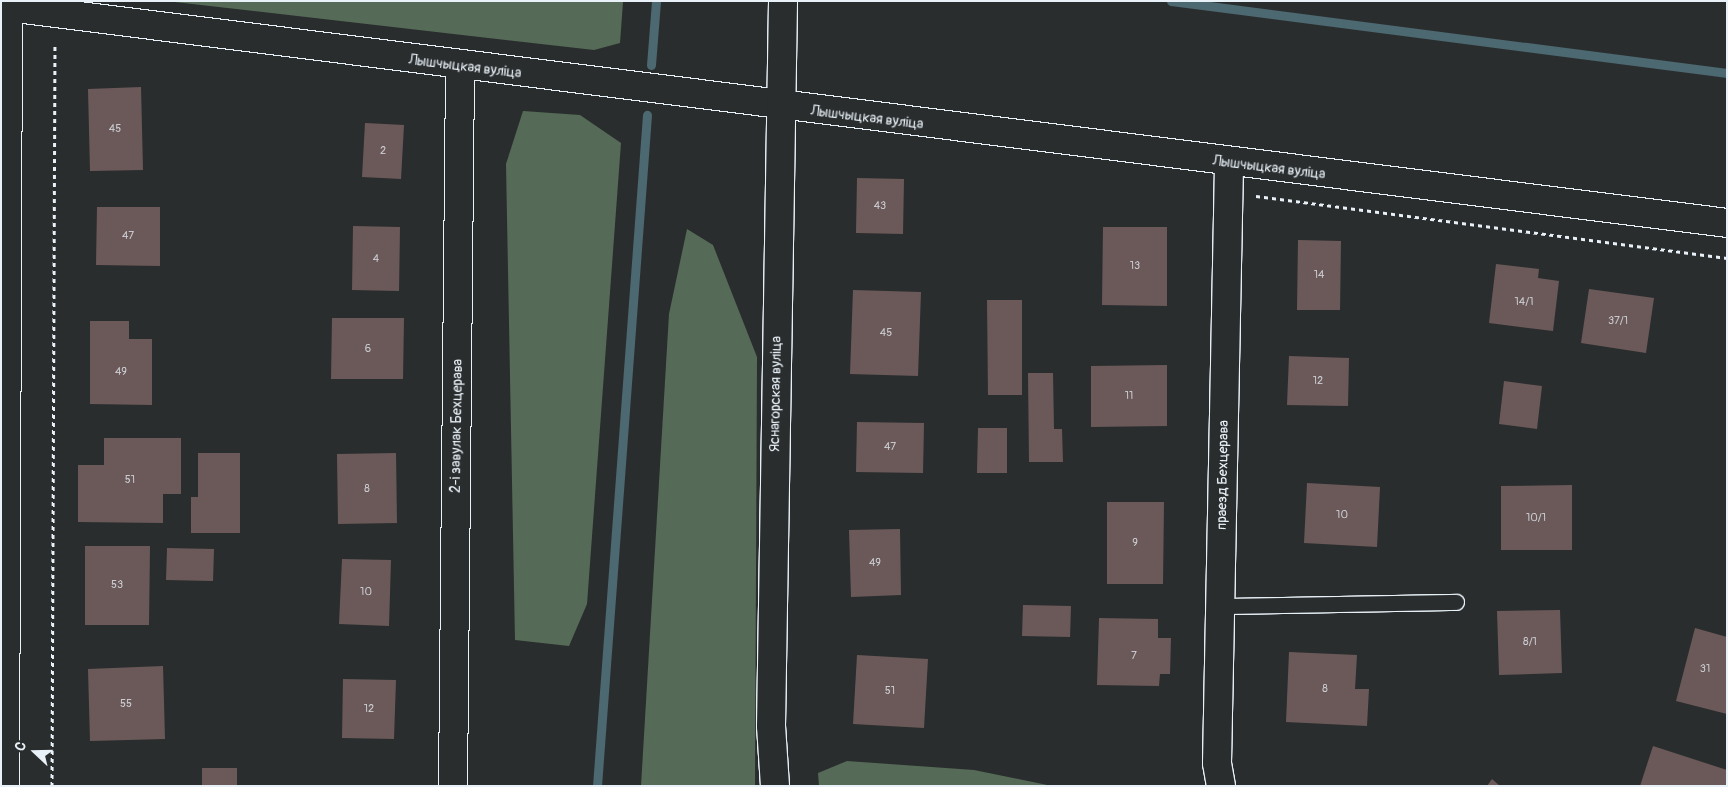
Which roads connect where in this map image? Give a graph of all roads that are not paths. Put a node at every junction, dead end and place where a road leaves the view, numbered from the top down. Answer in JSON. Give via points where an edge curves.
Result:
{"nodes":[{"id":1,"x":783,"y":1,"type":"edge"},
{"id":2,"x":8,"y":4,"type":"edge"},
{"id":3,"x":460,"y":66,"type":"junction"},
{"id":4,"x":781,"y":108,"type":"junction"},
{"id":5,"x":1229,"y":163,"type":"junction"},
{"id":6,"x":1727,"y":223,"type":"edge"},
{"id":7,"x":1456,"y":602,"type":"dead end"},
{"id":8,"x":1220,"y":606,"type":"junction"},
{"id":9,"x":5,"y":786,"type":"edge"},
{"id":10,"x":453,"y":786,"type":"edge"},
{"id":11,"x":775,"y":786,"type":"edge"},
{"id":12,"x":1221,"y":786,"type":"edge"}],
"edges":[{"from":1,"to":4,"type":"street","name":"Яснагорская вуліца"},
{"from":2,"to":3,"type":"street","name":"Лышчыцкая вуліца"},
{"from":2,"to":9,"type":"street"},
{"from":3,"to":4,"type":"street","name":"Лышчыцкая вуліца"},
{"from":3,"to":10,"type":"street","name":"2-і завулак Бехцерава"},
{"from":4,"to":5,"type":"street","name":"Лышчыцкая вуліца"},
{"from":4,"to":11,"type":"street","name":"Яснагорская вуліца","via":[[771,726]]},
{"from":5,"to":6,"type":"street","name":"Лышчыцкая вуліца"},
{"from":5,"to":8,"type":"street","name":"праезд Бехцерава"},
{"from":7,"to":8,"type":"lane"},
{"from":8,"to":12,"type":"street","name":"праезд Бехцерава","via":[[1217,763]]}]}
